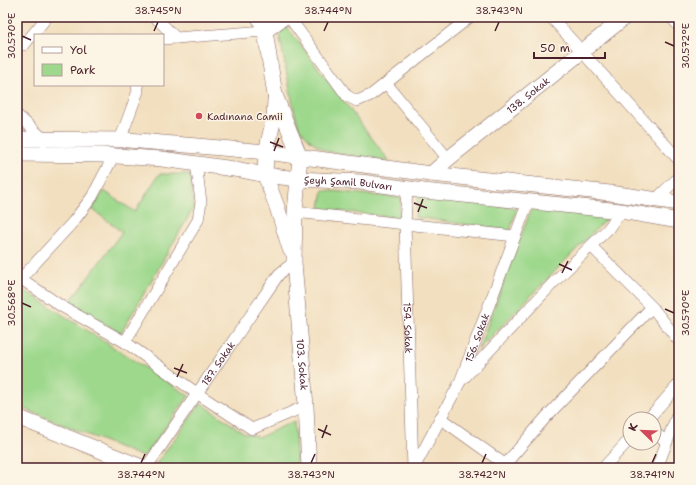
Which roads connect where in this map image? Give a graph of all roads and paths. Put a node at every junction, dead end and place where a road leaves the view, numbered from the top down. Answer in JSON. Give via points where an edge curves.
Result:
{"nodes":[{"id":1,"x":47,"y":17,"type":"edge"},
{"id":2,"x":155,"y":17,"type":"edge"},
{"id":3,"x":259,"y":17,"type":"edge"},
{"id":4,"x":284,"y":17,"type":"edge"},
{"id":5,"x":289,"y":17,"type":"edge"},
{"id":6,"x":470,"y":17,"type":"edge"},
{"id":7,"x":551,"y":17,"type":"edge"},
{"id":8,"x":625,"y":17,"type":"edge"},
{"id":9,"x":671,"y":17,"type":"edge"},
{"id":10,"x":679,"y":26,"type":"edge"},
{"id":11,"x":265,"y":31,"type":"junction"},
{"id":12,"x":176,"y":38,"type":"junction"},
{"id":13,"x":164,"y":39,"type":"edge"},
{"id":14,"x":20,"y":44,"type":"edge"},
{"id":15,"x":34,"y":44,"type":"edge"},
{"id":16,"x":582,"y":52,"type":"junction"},
{"id":17,"x":386,"y":83,"type":"junction"},
{"id":18,"x":137,"y":86,"type":"edge"},
{"id":19,"x":275,"y":95,"type":"junction"},
{"id":20,"x":17,"y":115,"type":"edge"},
{"id":21,"x":17,"y":139,"type":"edge"},
{"id":22,"x":44,"y":139,"type":"junction"},
{"id":23,"x":120,"y":140,"type":"junction"},
{"id":24,"x":266,"y":152,"type":"junction"},
{"id":25,"x":17,"y":154,"type":"edge"},
{"id":26,"x":113,"y":156,"type":"junction"},
{"id":27,"x":300,"y":158,"type":"junction"},
{"id":28,"x":448,"y":159,"type":"junction"},
{"id":29,"x":679,"y":160,"type":"edge"},
{"id":30,"x":196,"y":164,"type":"junction"},
{"id":31,"x":431,"y":174,"type":"junction"},
{"id":32,"x":265,"y":175,"type":"junction"},
{"id":33,"x":679,"y":177,"type":"edge"},
{"id":34,"x":298,"y":179,"type":"junction"},
{"id":35,"x":407,"y":189,"type":"junction"},
{"id":36,"x":655,"y":200,"type":"junction"},
{"id":37,"x":528,"y":202,"type":"junction"},
{"id":38,"x":679,"y":203,"type":"edge"},
{"id":39,"x":621,"y":211,"type":"junction"},
{"id":40,"x":295,"y":212,"type":"junction"},
{"id":41,"x":679,"y":221,"type":"edge"},
{"id":42,"x":405,"y":224,"type":"junction"},
{"id":43,"x":515,"y":236,"type":"junction"},
{"id":44,"x":591,"y":246,"type":"junction"},
{"id":45,"x":294,"y":262,"type":"junction"},
{"id":46,"x":18,"y":279,"type":"edge"},
{"id":47,"x":652,"y":308,"type":"junction"},
{"id":48,"x":679,"y":341,"type":"edge"},
{"id":49,"x":125,"y":342,"type":"junction"},
{"id":50,"x":460,"y":382,"type":"junction"},
{"id":51,"x":679,"y":384,"type":"edge"},
{"id":52,"x":198,"y":394,"type":"junction"},
{"id":53,"x":306,"y":406,"type":"junction"},
{"id":54,"x":679,"y":410,"type":"edge"},
{"id":55,"x":655,"y":411,"type":"edge"},
{"id":56,"x":17,"y":418,"type":"edge"},
{"id":57,"x":440,"y":418,"type":"junction"},
{"id":58,"x":662,"y":438,"type":"edge"},
{"id":59,"x":667,"y":442,"type":"junction"},
{"id":60,"x":622,"y":448,"type":"edge"},
{"id":61,"x":506,"y":467,"type":"edge"},
{"id":62,"x":658,"y":467,"type":"edge"},
{"id":63,"x":145,"y":468,"type":"edge"},
{"id":64,"x":309,"y":468,"type":"edge"},
{"id":65,"x":413,"y":468,"type":"edge"},
{"id":66,"x":603,"y":468,"type":"edge"}],
"edges":[{"from":1,"to":14,"type":"street"},
{"from":2,"to":12,"type":"street"},
{"from":3,"to":11,"type":"main road"},
{"from":4,"to":11,"type":"main road"},
{"from":5,"to":17,"type":"street","via":[[347,96],[357,101],[371,95]]},
{"from":6,"to":17,"type":"street"},
{"from":7,"to":16,"type":"street"},
{"from":8,"to":16,"type":"main road","name":"138. Sokak"},
{"from":9,"to":10,"type":"street"},
{"from":11,"to":12,"type":"street"},
{"from":11,"to":19,"type":"main road"},
{"from":12,"to":13,"type":"street"},
{"from":14,"to":15,"type":"street"},
{"from":16,"to":28,"type":"main road","name":"138. Sokak"},
{"from":16,"to":29,"type":"street"},
{"from":17,"to":28,"type":"street"},
{"from":18,"to":23,"type":"street","via":[[138,91]]},
{"from":19,"to":24,"type":"main road","name":"103. Sokak","via":[[274,118]]},
{"from":19,"to":27,"type":"main road"},
{"from":20,"to":22,"type":"street"},
{"from":21,"to":22,"type":"main road","name":"Şeyh Şamil Bulvarı"},
{"from":22,"to":23,"type":"main road","name":"Şeyh Şamil Bulvarı"},
{"from":23,"to":24,"type":"main road","name":"Şeyh Şamil Bulvarı"},
{"from":24,"to":27,"type":"main road","name":"Şeyh Şamil Bulvarı"},
{"from":24,"to":32,"type":"main road","name":"103. Sokak"},
{"from":25,"to":26,"type":"main road","name":"Şeyh Şamil Bulvarı"},
{"from":26,"to":30,"type":"main road","name":"Şeyh Şamil Bulvarı"},
{"from":26,"to":46,"type":"street","via":[[92,197],[73,222]]},
{"from":27,"to":31,"type":"main road","name":"Şeyh Şamil Bulvarı"},
{"from":27,"to":34,"type":"main road","name":"103. Sokak"},
{"from":28,"to":31,"type":"main road","name":"138. Sokak"},
{"from":30,"to":32,"type":"main road","name":"Şeyh Şamil Bulvarı"},
{"from":30,"to":49,"type":"street","via":[[201,202],[198,220]]},
{"from":31,"to":36,"type":"main road","name":"Şeyh Şamil Bulvarı"},
{"from":32,"to":34,"type":"main road","name":"Şeyh Şamil Bulvarı"},
{"from":32,"to":45,"type":"main road","name":"103. Sokak"},
{"from":33,"to":36,"type":"street"},
{"from":34,"to":35,"type":"main road","name":"Şeyh Şamil Bulvarı","via":[[361,182]]},
{"from":34,"to":40,"type":"main road","name":"103. Sokak"},
{"from":35,"to":37,"type":"main road","name":"Şeyh Şamil Bulvarı"},
{"from":35,"to":42,"type":"street","name":"154. Sokak"},
{"from":36,"to":38,"type":"main road","name":"Şeyh Şamil Bulvarı"},
{"from":37,"to":39,"type":"main road","name":"Şeyh Şamil Bulvarı"},
{"from":37,"to":43,"type":"street","name":"156. Sokak"},
{"from":39,"to":41,"type":"main road","name":"Şeyh Şamil Bulvarı"},
{"from":39,"to":44,"type":"street"},
{"from":40,"to":42,"type":"street"},
{"from":40,"to":45,"type":"main road","name":"103. Sokak"},
{"from":42,"to":43,"type":"street"},
{"from":42,"to":65,"type":"street","name":"154. Sokak"},
{"from":43,"to":50,"type":"street","name":"156. Sokak"},
{"from":44,"to":47,"type":"street"},
{"from":44,"to":50,"type":"street"},
{"from":45,"to":52,"type":"street","name":"187. Sokak","via":[[279,274]]},
{"from":45,"to":53,"type":"main road","name":"103. Sokak"},
{"from":46,"to":49,"type":"street"},
{"from":47,"to":48,"type":"street"},
{"from":47,"to":61,"type":"street","via":[[547,416]]},
{"from":49,"to":52,"type":"street"},
{"from":50,"to":57,"type":"street","name":"156. Sokak"},
{"from":51,"to":55,"type":"street"},
{"from":52,"to":53,"type":"street","via":[[252,429]]},
{"from":52,"to":63,"type":"street","name":"187. Sokak"},
{"from":53,"to":64,"type":"main road","name":"103. Sokak"},
{"from":54,"to":59,"type":"street"},
{"from":56,"to":63,"type":"main road"},
{"from":57,"to":61,"type":"street"},
{"from":57,"to":65,"type":"street","name":"156. Sokak"},
{"from":58,"to":59,"type":"street"},
{"from":59,"to":62,"type":"street"},
{"from":60,"to":66,"type":"street"}]}
